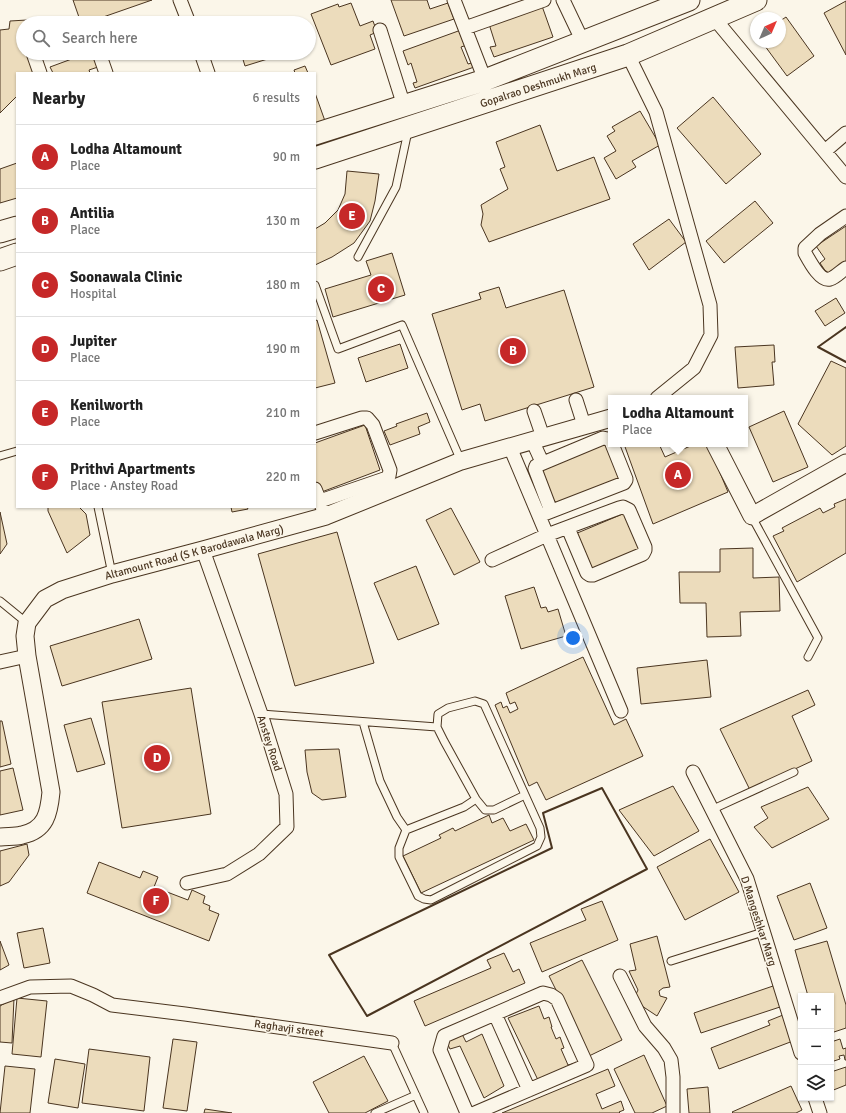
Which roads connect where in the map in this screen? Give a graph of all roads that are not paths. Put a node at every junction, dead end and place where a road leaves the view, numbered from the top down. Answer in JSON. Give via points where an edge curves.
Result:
{"nodes":[{"id":1,"x":180,"y":0,"type":"edge"},
{"id":2,"x":454,"y":0,"type":"edge"},
{"id":3,"x":544,"y":0,"type":"edge"},
{"id":4,"x":564,"y":0,"type":"edge"},
{"id":5,"x":690,"y":0,"type":"edge"},
{"id":6,"x":756,"y":0,"type":"edge"},
{"id":7,"x":186,"y":16,"type":"edge"},
{"id":8,"x":714,"y":18,"type":"junction"},
{"id":9,"x":465,"y":28,"type":"junction"},
{"id":10,"x":380,"y":30,"type":"dead end"},
{"id":11,"x":583,"y":42,"type":"junction"},
{"id":12,"x":628,"y":55,"type":"junction"},
{"id":13,"x":35,"y":60,"type":"edge"},
{"id":14,"x":101,"y":60,"type":"edge"},
{"id":15,"x":203,"y":60,"type":"edge"},
{"id":16,"x":40,"y":72,"type":"edge"},
{"id":17,"x":106,"y":72,"type":"edge"},
{"id":18,"x":208,"y":72,"type":"edge"},
{"id":19,"x":485,"y":80,"type":"junction"},
{"id":20,"x":404,"y":106,"type":"junction"},
{"id":21,"x":409,"y":127,"type":"junction"},
{"id":22,"x":846,"y":133,"type":"edge"},
{"id":23,"x":316,"y":134,"type":"edge"},
{"id":24,"x":825,"y":151,"type":"junction"},
{"id":25,"x":316,"y":158,"type":"edge"},
{"id":26,"x":846,"y":177,"type":"edge"},
{"id":27,"x":846,"y":216,"type":"edge"},
{"id":28,"x":16,"y":227,"type":"edge"},
{"id":29,"x":0,"y":232,"type":"edge"},
{"id":30,"x":16,"y":254,"type":"edge"},
{"id":31,"x":358,"y":257,"type":"dead end"},
{"id":32,"x":0,"y":260,"type":"edge"},
{"id":33,"x":846,"y":268,"type":"edge"},
{"id":34,"x":316,"y":288,"type":"edge"},
{"id":35,"x":660,"y":395,"type":"edge"},
{"id":36,"x":576,"y":400,"type":"dead end"},
{"id":37,"x":534,"y":411,"type":"dead end"},
{"id":38,"x":608,"y":419,"type":"edge"},
{"id":39,"x":589,"y":424,"type":"junction"},
{"id":40,"x":316,"y":433,"type":"edge"},
{"id":41,"x":537,"y":438,"type":"junction"},
{"id":42,"x":608,"y":442,"type":"edge"},
{"id":43,"x":510,"y":447,"type":"junction"},
{"id":44,"x":610,"y":447,"type":"edge"},
{"id":45,"x":717,"y":447,"type":"edge"},
{"id":46,"x":16,"y":451,"type":"edge"},
{"id":47,"x":0,"y":456,"type":"edge"},
{"id":48,"x":461,"y":461,"type":"junction"},
{"id":49,"x":542,"y":462,"type":"junction"},
{"id":50,"x":846,"y":462,"type":"edge"},
{"id":51,"x":380,"y":487,"type":"junction"},
{"id":52,"x":316,"y":492,"type":"edge"},
{"id":53,"x":98,"y":508,"type":"edge"},
{"id":54,"x":323,"y":509,"type":"junction"},
{"id":55,"x":545,"y":514,"type":"junction"},
{"id":56,"x":752,"y":516,"type":"junction"},
{"id":57,"x":568,"y":528,"type":"junction"},
{"id":58,"x":547,"y":536,"type":"junction"},
{"id":59,"x":203,"y":550,"type":"junction"},
{"id":60,"x":492,"y":560,"type":"dead end"},
{"id":61,"x":112,"y":574,"type":"junction"},
{"id":62,"x":0,"y":601,"type":"edge"},
{"id":63,"x":27,"y":623,"type":"junction"},
{"id":64,"x":27,"y":656,"type":"junction"},
{"id":65,"x":808,"y":657,"type":"dead end"},
{"id":66,"x":0,"y":662,"type":"edge"},
{"id":67,"x":621,"y":711,"type":"dead end"},
{"id":68,"x":261,"y":714,"type":"junction"},
{"id":69,"x":363,"y":722,"type":"junction"},
{"id":70,"x":437,"y":727,"type":"junction"},
{"id":71,"x":693,"y":772,"type":"dead end"},
{"id":72,"x":794,"y":772,"type":"dead end"},
{"id":73,"x":525,"y":796,"type":"junction"},
{"id":74,"x":476,"y":800,"type":"junction"},
{"id":75,"x":711,"y":810,"type":"junction"},
{"id":76,"x":406,"y":830,"type":"junction"},
{"id":77,"x":0,"y":837,"type":"edge"},
{"id":78,"x":187,"y":883,"type":"dead end"},
{"id":79,"x":763,"y":932,"type":"junction"},
{"id":80,"x":671,"y":961,"type":"dead end"},
{"id":81,"x":620,"y":976,"type":"dead end"},
{"id":82,"x":0,"y":998,"type":"edge"},
{"id":83,"x":495,"y":1014,"type":"junction"},
{"id":84,"x":392,"y":1043,"type":"joint"},
{"id":85,"x":798,"y":1043,"type":"edge"},
{"id":86,"x":528,"y":1090,"type":"junction"},
{"id":87,"x":416,"y":1095,"type":"junction"},
{"id":88,"x":816,"y":1101,"type":"edge"},
{"id":89,"x":374,"y":1113,"type":"edge"},
{"id":90,"x":424,"y":1113,"type":"edge"},
{"id":91,"x":467,"y":1113,"type":"edge"},
{"id":92,"x":475,"y":1113,"type":"edge"},
{"id":93,"x":673,"y":1113,"type":"edge"},
{"id":94,"x":820,"y":1113,"type":"edge"}],
"edges":[{"from":1,"to":7,"type":"street"},
{"from":2,"to":9,"type":"street"},
{"from":3,"to":9,"type":"street"},
{"from":4,"to":11,"type":"street"},
{"from":5,"to":11,"type":"main road","name":"Gopalrao Deshmukh Marg"},
{"from":6,"to":8,"type":"main road","name":"Gopalrao Deshmukh Marg"},
{"from":8,"to":12,"type":"main road","name":"Gopalrao Deshmukh Marg"},
{"from":8,"to":24,"type":"street"},
{"from":9,"to":19,"type":"street"},
{"from":10,"to":20,"type":"street"},
{"from":11,"to":19,"type":"main road","name":"Gopalrao Deshmukh Marg"},
{"from":12,"to":21,"type":"main road","name":"Gopalrao Deshmukh Marg"},
{"from":12,"to":35,"type":"street","via":[[656,112],[710,305],[711,335],[694,368]]},
{"from":13,"to":16,"type":"street"},
{"from":14,"to":17,"type":"street"},
{"from":15,"to":18,"type":"street"},
{"from":19,"to":20,"type":"main road","name":"Gopalrao Deshmukh Marg"},
{"from":20,"to":23,"type":"main road","name":"Gopalrao Deshmukh Marg"},
{"from":21,"to":25,"type":"main road","name":"Gopalrao Deshmukh Marg"},
{"from":21,"to":31,"type":"lane","via":[[396,187]]},
{"from":22,"to":24,"type":"street"},
{"from":24,"to":26,"type":"street"},
{"from":27,"to":33,"type":"street","via":[[820,234],[804,250],[820,276],[825,279],[830,279]]},
{"from":28,"to":29,"type":"main road"},
{"from":30,"to":32,"type":"main road"},
{"from":34,"to":48,"type":"lane","via":[[338,349],[402,325]]},
{"from":36,"to":39,"type":"street"},
{"from":37,"to":41,"type":"street"},
{"from":38,"to":39,"type":"street","name":"Altamount Road (S K Barodawala Marg)"},
{"from":39,"to":41,"type":"street","name":"Altamount Road (S K Barodawala Marg)"},
{"from":39,"to":42,"type":"street"},
{"from":40,"to":51,"type":"street","via":[[367,418],[373,425],[390,470],[389,476]]},
{"from":41,"to":43,"type":"street","name":"Altamount Road (S K Barodawala Marg)"},
{"from":41,"to":49,"type":"street"},
{"from":42,"to":49,"type":"street"},
{"from":43,"to":48,"type":"street","name":"Altamount Road (S K Barodawala Marg)"},
{"from":43,"to":55,"type":"street"},
{"from":44,"to":55,"type":"street","via":[[626,479],[625,482]]},
{"from":45,"to":56,"type":"street"},
{"from":46,"to":47,"type":"lane"},
{"from":48,"to":51,"type":"street","name":"Altamount Road (S K Barodawala Marg)"},
{"from":49,"to":55,"type":"street","via":[[535,469]]},
{"from":50,"to":56,"type":"street"},
{"from":51,"to":54,"type":"street","name":"Altamount Road (S K Barodawala Marg)"},
{"from":52,"to":54,"type":"street"},
{"from":53,"to":61,"type":"lane"},
{"from":54,"to":59,"type":"street","name":"Altamount Road (S K Barodawala Marg)"},
{"from":55,"to":58,"type":"street"},
{"from":56,"to":65,"type":"lane","via":[[818,638]]},
{"from":57,"to":57,"type":"street","via":[[623,507],[629,510],[645,550],[643,554],[590,576]]},
{"from":57,"to":58,"type":"street"},
{"from":58,"to":60,"type":"street"},
{"from":58,"to":67,"type":"street"},
{"from":59,"to":61,"type":"street","name":"Altamount Road (S K Barodawala Marg)"},
{"from":59,"to":68,"type":"street","name":"Anstey Road"},
{"from":61,"to":63,"type":"street","name":"Altamount Road (S K Barodawala Marg)","via":[[62,590],[45,599]]},
{"from":62,"to":63,"type":"lane"},
{"from":63,"to":64,"type":"street"},
{"from":64,"to":66,"type":"street"},
{"from":64,"to":77,"type":"street","via":[[51,792],[49,807],[39,829],[23,835]]},
{"from":68,"to":69,"type":"lane"},
{"from":68,"to":78,"type":"street","name":"Anstey Road","via":[[286,794],[287,827],[259,854],[227,874]]},
{"from":69,"to":70,"type":"lane"},
{"from":69,"to":76,"type":"lane","via":[[380,781]]},
{"from":70,"to":73,"type":"lane","via":[[438,714],[448,708],[475,701],[484,704]]},
{"from":70,"to":74,"type":"lane"},
{"from":71,"to":75,"type":"street","name":"D Mangeshkar Marg"},
{"from":72,"to":75,"type":"lane"},
{"from":73,"to":74,"type":"lane","via":[[494,810],[485,810]]},
{"from":73,"to":76,"type":"lane","via":[[540,828],[541,837],[537,846],[431,900],[418,896],[399,857],[399,848]]},
{"from":74,"to":76,"type":"lane","via":[[464,808]]},
{"from":75,"to":79,"type":"street","name":"D Mangeshkar Marg","via":[[747,879]]},
{"from":79,"to":80,"type":"lane"},
{"from":79,"to":85,"type":"street","name":"D Mangeshkar Marg"},
{"from":81,"to":93,"type":"street","via":[[645,1026],[671,1060]]},
{"from":82,"to":84,"type":"street","name":"Raghavji street","via":[[30,987],[71,986],[112,1005]]},
{"from":83,"to":86,"type":"street"},
{"from":83,"to":86,"type":"street","via":[[543,993],[551,995],[557,999],[584,1058],[586,1065]]},
{"from":83,"to":91,"type":"street","via":[[444,1036],[440,1050]]},
{"from":84,"to":87,"type":"lane"},
{"from":86,"to":92,"type":"street"},
{"from":87,"to":89,"type":"lane"},
{"from":87,"to":90,"type":"lane"},
{"from":88,"to":94,"type":"street"}]}
